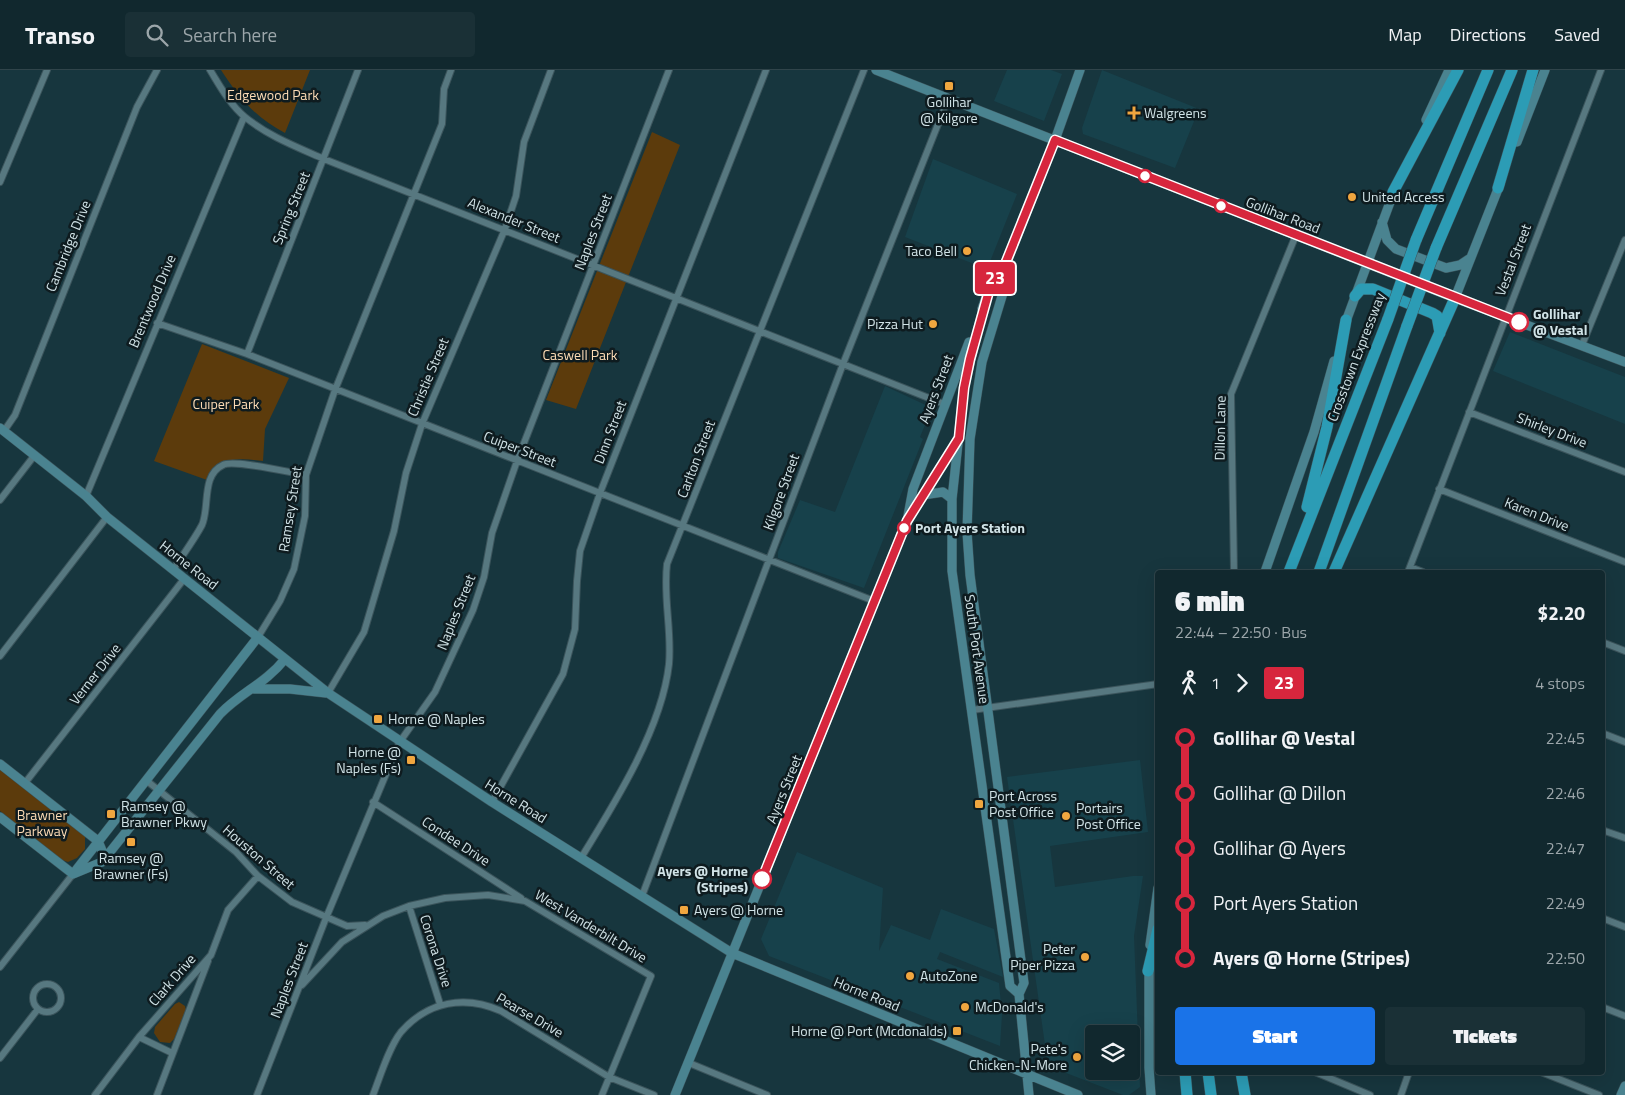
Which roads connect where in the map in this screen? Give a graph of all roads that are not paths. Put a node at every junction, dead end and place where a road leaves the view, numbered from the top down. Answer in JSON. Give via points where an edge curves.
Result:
{"nodes":[{"id":1,"x":46,"y":70,"type":"edge"},
{"id":2,"x":157,"y":70,"type":"edge"},
{"id":3,"x":210,"y":70,"type":"edge"},
{"id":4,"x":358,"y":70,"type":"edge"},
{"id":5,"x":451,"y":70,"type":"edge"},
{"id":6,"x":552,"y":70,"type":"edge"},
{"id":7,"x":669,"y":70,"type":"edge"},
{"id":8,"x":766,"y":70,"type":"edge"},
{"id":9,"x":864,"y":70,"type":"edge"},
{"id":10,"x":876,"y":70,"type":"edge"},
{"id":11,"x":1080,"y":70,"type":"edge"},
{"id":12,"x":1449,"y":70,"type":"edge"},
{"id":13,"x":1458,"y":70,"type":"edge"},
{"id":14,"x":1488,"y":70,"type":"edge"},
{"id":15,"x":1512,"y":70,"type":"edge"},
{"id":16,"x":1533,"y":70,"type":"edge"},
{"id":17,"x":1545,"y":70,"type":"edge"},
{"id":18,"x":1601,"y":70,"type":"edge"},
{"id":19,"x":948,"y":99,"type":"junction"},
{"id":20,"x":244,"y":117,"type":"junction"},
{"id":21,"x":1055,"y":140,"type":"junction"},
{"id":22,"x":324,"y":158,"type":"junction"},
{"id":23,"x":0,"y":182,"type":"edge"},
{"id":24,"x":1498,"y":188,"type":"junction"},
{"id":25,"x":1393,"y":192,"type":"junction"},
{"id":26,"x":414,"y":193,"type":"junction"},
{"id":27,"x":1382,"y":222,"type":"junction"},
{"id":28,"x":504,"y":229,"type":"junction"},
{"id":29,"x":1296,"y":235,"type":"junction"},
{"id":30,"x":1625,"y":240,"type":"edge"},
{"id":31,"x":1470,"y":258,"type":"junction"},
{"id":32,"x":1366,"y":262,"type":"junction"},
{"id":33,"x":594,"y":265,"type":"junction"},
{"id":34,"x":1002,"y":272,"type":"junction"},
{"id":35,"x":1355,"y":296,"type":"junction"},
{"id":36,"x":676,"y":298,"type":"junction"},
{"id":37,"x":1455,"y":298,"type":"junction"},
{"id":38,"x":984,"y":305,"type":"junction"},
{"id":39,"x":1505,"y":317,"type":"junction"},
{"id":40,"x":1346,"y":320,"type":"junction"},
{"id":41,"x":156,"y":322,"type":"junction"},
{"id":42,"x":759,"y":330,"type":"junction"},
{"id":43,"x":1440,"y":333,"type":"junction"},
{"id":44,"x":1582,"y":345,"type":"junction"},
{"id":45,"x":247,"y":354,"type":"junction"},
{"id":46,"x":1625,"y":362,"type":"edge"},
{"id":47,"x":843,"y":364,"type":"junction"},
{"id":48,"x":335,"y":390,"type":"junction"},
{"id":49,"x":944,"y":404,"type":"junction"},
{"id":50,"x":1469,"y":412,"type":"junction"},
{"id":51,"x":422,"y":424,"type":"junction"},
{"id":52,"x":2,"y":430,"type":"edge"},
{"id":53,"x":959,"y":438,"type":"junction"},
{"id":54,"x":970,"y":439,"type":"joint"},
{"id":55,"x":34,"y":456,"type":"junction"},
{"id":56,"x":517,"y":461,"type":"junction"},
{"id":57,"x":1625,"y":472,"type":"edge"},
{"id":58,"x":306,"y":475,"type":"junction"},
{"id":59,"x":1439,"y":489,"type":"junction"},
{"id":60,"x":600,"y":493,"type":"junction"},
{"id":61,"x":86,"y":496,"type":"junction"},
{"id":62,"x":923,"y":496,"type":"junction"},
{"id":63,"x":952,"y":499,"type":"junction"},
{"id":64,"x":0,"y":500,"type":"edge"},
{"id":65,"x":107,"y":518,"type":"junction"},
{"id":66,"x":907,"y":521,"type":"junction"},
{"id":67,"x":683,"y":526,"type":"junction"},
{"id":68,"x":1297,"y":549,"type":"junction"},
{"id":69,"x":770,"y":561,"type":"junction"},
{"id":70,"x":1625,"y":562,"type":"edge"},
{"id":71,"x":173,"y":570,"type":"junction"},
{"id":72,"x":1235,"y":570,"type":"edge"},
{"id":73,"x":1266,"y":570,"type":"edge"},
{"id":74,"x":1290,"y":570,"type":"edge"},
{"id":75,"x":1320,"y":570,"type":"edge"},
{"id":76,"x":1335,"y":570,"type":"edge"},
{"id":77,"x":1409,"y":570,"type":"edge"},
{"id":78,"x":184,"y":579,"type":"junction"},
{"id":79,"x":874,"y":601,"type":"junction"},
{"id":80,"x":258,"y":637,"type":"junction"},
{"id":81,"x":1605,"y":643,"type":"edge"},
{"id":82,"x":1625,"y":651,"type":"edge"},
{"id":83,"x":0,"y":656,"type":"edge"},
{"id":84,"x":285,"y":659,"type":"junction"},
{"id":85,"x":1155,"y":684,"type":"edge"},
{"id":86,"x":254,"y":690,"type":"junction"},
{"id":87,"x":328,"y":694,"type":"junction"},
{"id":88,"x":988,"y":708,"type":"junction"},
{"id":89,"x":972,"y":710,"type":"junction"},
{"id":90,"x":1605,"y":734,"type":"edge"},
{"id":91,"x":399,"y":742,"type":"junction"},
{"id":92,"x":1625,"y":742,"type":"edge"},
{"id":93,"x":0,"y":764,"type":"edge"},
{"id":94,"x":147,"y":781,"type":"junction"},
{"id":95,"x":25,"y":783,"type":"junction"},
{"id":96,"x":159,"y":790,"type":"junction"},
{"id":97,"x":373,"y":802,"type":"junction"},
{"id":98,"x":492,"y":802,"type":"junction"},
{"id":99,"x":0,"y":817,"type":"edge"},
{"id":100,"x":1605,"y":831,"type":"edge"},
{"id":101,"x":1625,"y":838,"type":"edge"},
{"id":102,"x":98,"y":841,"type":"junction"},
{"id":103,"x":581,"y":858,"type":"junction"},
{"id":104,"x":102,"y":862,"type":"junction"},
{"id":105,"x":73,"y":874,"type":"junction"},
{"id":106,"x":258,"y":876,"type":"junction"},
{"id":107,"x":642,"y":896,"type":"junction"},
{"id":108,"x":1155,"y":899,"type":"edge"},
{"id":109,"x":525,"y":901,"type":"junction"},
{"id":110,"x":409,"y":906,"type":"junction"},
{"id":111,"x":326,"y":918,"type":"junction"},
{"id":112,"x":1605,"y":919,"type":"edge"},
{"id":113,"x":366,"y":925,"type":"junction"},
{"id":114,"x":1625,"y":927,"type":"edge"},
{"id":115,"x":1155,"y":942,"type":"edge"},
{"id":116,"x":732,"y":954,"type":"junction"},
{"id":117,"x":211,"y":955,"type":"junction"},
{"id":118,"x":0,"y":967,"type":"edge"},
{"id":119,"x":1148,"y":971,"type":"junction"},
{"id":120,"x":300,"y":988,"type":"junction"},
{"id":121,"x":1019,"y":994,"type":"junction"},
{"id":122,"x":440,"y":1004,"type":"junction"},
{"id":123,"x":1605,"y":1008,"type":"edge"},
{"id":124,"x":38,"y":1010,"type":"junction"},
{"id":125,"x":1625,"y":1016,"type":"edge"},
{"id":126,"x":139,"y":1037,"type":"junction"},
{"id":127,"x":172,"y":1053,"type":"junction"},
{"id":128,"x":0,"y":1058,"type":"edge"},
{"id":129,"x":689,"y":1063,"type":"junction"},
{"id":130,"x":1027,"y":1074,"type":"junction"},
{"id":131,"x":1242,"y":1075,"type":"edge"},
{"id":132,"x":1322,"y":1075,"type":"edge"},
{"id":133,"x":1408,"y":1075,"type":"edge"},
{"id":134,"x":1549,"y":1075,"type":"edge"},
{"id":135,"x":1185,"y":1076,"type":"edge"},
{"id":136,"x":609,"y":1077,"type":"junction"},
{"id":137,"x":1208,"y":1078,"type":"edge"},
{"id":138,"x":1625,"y":1086,"type":"edge"},
{"id":139,"x":95,"y":1095,"type":"edge"},
{"id":140,"x":157,"y":1095,"type":"edge"},
{"id":141,"x":257,"y":1095,"type":"edge"},
{"id":142,"x":373,"y":1095,"type":"edge"},
{"id":143,"x":602,"y":1095,"type":"edge"},
{"id":144,"x":654,"y":1095,"type":"edge"},
{"id":145,"x":675,"y":1095,"type":"edge"},
{"id":146,"x":767,"y":1095,"type":"edge"},
{"id":147,"x":1030,"y":1095,"type":"edge"},
{"id":148,"x":1078,"y":1095,"type":"edge"},
{"id":149,"x":1151,"y":1095,"type":"edge"},
{"id":150,"x":1187,"y":1095,"type":"edge"},
{"id":151,"x":1211,"y":1095,"type":"edge"},
{"id":152,"x":1245,"y":1095,"type":"edge"},
{"id":153,"x":1370,"y":1095,"type":"edge"},
{"id":154,"x":1401,"y":1095,"type":"edge"},
{"id":155,"x":1599,"y":1095,"type":"edge"},
{"id":156,"x":1621,"y":1095,"type":"edge"}],
"edges":[{"from":1,"to":23,"type":"street"},
{"from":2,"to":52,"type":"street","name":"Cambridge Drive","via":[[137,107],[15,415]]},
{"from":3,"to":20,"type":"street","name":"Alexander Street"},
{"from":4,"to":22,"type":"street","name":"Spring Street"},
{"from":5,"to":26,"type":"street","name":"Ramsey Street","via":[[444,89],[442,124]]},
{"from":6,"to":28,"type":"street","name":"Christie Street","via":[[524,142],[516,196]]},
{"from":7,"to":33,"type":"street","name":"Naples Street"},
{"from":8,"to":36,"type":"street","name":"Dinn Street"},
{"from":9,"to":42,"type":"street","name":"Carlton Street"},
{"from":10,"to":19,"type":"main road","name":"Gollihar Road"},
{"from":11,"to":21,"type":"main road","name":"Ayers Street"},
{"from":12,"to":25,"type":"main road","name":"Crosstown Expressway"},
{"from":13,"to":25,"type":"highway"},
{"from":14,"to":68,"type":"highway","name":"Crosstown Expressway","bridge":true,"via":[[1416,240]]},
{"from":15,"to":75,"type":"highway","bridge":true,"via":[[1436,248]]},
{"from":16,"to":24,"type":"highway"},
{"from":17,"to":24,"type":"main road"},
{"from":18,"to":39,"type":"street","name":"Vestal Street"},
{"from":19,"to":21,"type":"main road","name":"Gollihar Road"},
{"from":19,"to":47,"type":"street","name":"Kilgore Street"},
{"from":20,"to":22,"type":"street","name":"Alexander Street","via":[[273,136]]},
{"from":20,"to":41,"type":"street","name":"Brentwood Drive"},
{"from":21,"to":29,"type":"main road","name":"Gollihar Road"},
{"from":21,"to":34,"type":"main road","name":"Ayers Street"},
{"from":22,"to":26,"type":"street","name":"Alexander Street"},
{"from":22,"to":45,"type":"street","name":"Spring Street"},
{"from":24,"to":31,"type":"main road"},
{"from":25,"to":27,"type":"main road","name":"Crosstown Expressway"},
{"from":26,"to":28,"type":"street","name":"Alexander Street"},
{"from":26,"to":48,"type":"street","name":"Ramsey Street"},
{"from":27,"to":31,"type":"main road","via":[[1387,240],[1396,248],[1446,268],[1460,265]]},
{"from":27,"to":32,"type":"main road","name":"Crosstown Expressway"},
{"from":28,"to":33,"type":"street","name":"Alexander Street"},
{"from":28,"to":51,"type":"street","name":"Christie Street"},
{"from":29,"to":32,"type":"main road","name":"Gollihar Road"},
{"from":29,"to":72,"type":"street","name":"Dillon Lane","via":[[1231,394]]},
{"from":30,"to":44,"type":"street"},
{"from":31,"to":37,"type":"main road"},
{"from":32,"to":35,"type":"main road","name":"Crosstown Expressway"},
{"from":32,"to":37,"type":"main road","name":"Gollihar Road"},
{"from":33,"to":36,"type":"street","name":"Alexander Street"},
{"from":33,"to":56,"type":"street","name":"Naples Street"},
{"from":34,"to":38,"type":"main road","name":"Ayers Street","via":[[992,280]]},
{"from":34,"to":54,"type":"main road","name":"Ayers Street","via":[[1006,283],[982,362]]},
{"from":35,"to":40,"type":"main road","name":"Crosstown Expressway"},
{"from":35,"to":43,"type":"highway","via":[[1361,289],[1373,289],[1432,313],[1436,316]]},
{"from":36,"to":42,"type":"street","name":"Alexander Street"},
{"from":36,"to":60,"type":"street","name":"Dinn Street"},
{"from":37,"to":39,"type":"main road","name":"Gollihar Road"},
{"from":37,"to":43,"type":"highway"},
{"from":38,"to":49,"type":"main road","name":"Ayers Street"},
{"from":38,"to":53,"type":"main road","name":"South Port Avenue","via":[[964,388]]},
{"from":39,"to":44,"type":"main road","name":"Gollihar Road"},
{"from":39,"to":50,"type":"street","name":"Vestal Street"},
{"from":40,"to":68,"type":"highway","via":[[1327,427]]},
{"from":40,"to":73,"type":"main road","name":"Crosstown Expressway","via":[[1314,432]]},
{"from":41,"to":45,"type":"street","name":"Cuiper Street"},
{"from":41,"to":61,"type":"street","name":"Brentwood Drive"},
{"from":42,"to":47,"type":"street","name":"Alexander Street"},
{"from":42,"to":67,"type":"street","name":"Carlton Street"},
{"from":43,"to":76,"type":"highway"},
{"from":44,"to":46,"type":"main road","name":"Gollihar Road"},
{"from":45,"to":48,"type":"street","name":"Cuiper Street"},
{"from":47,"to":49,"type":"street","name":"Alexander Street"},
{"from":47,"to":69,"type":"street","name":"Kilgore Street"},
{"from":48,"to":51,"type":"street","name":"Cuiper Street"},
{"from":48,"to":58,"type":"street","name":"Ramsey Street"},
{"from":49,"to":66,"type":"main road","name":"Ayers Street","via":[[913,489]]},
{"from":50,"to":57,"type":"street","name":"Shirley Drive"},
{"from":50,"to":59,"type":"street","name":"Vestal Street"},
{"from":51,"to":56,"type":"street","name":"Cuiper Street"},
{"from":51,"to":87,"type":"street","name":"Christie Street","via":[[364,632]]},
{"from":52,"to":55,"type":"main road","name":"Horne Road"},
{"from":53,"to":62,"type":"main road","name":"Ayers Street"},
{"from":53,"to":63,"type":"main road","name":"South Port Avenue"},
{"from":54,"to":88,"type":"main road","name":"South Port Avenue","via":[[968,549]]},
{"from":55,"to":61,"type":"main road","name":"Horne Road"},
{"from":55,"to":64,"type":"street"},
{"from":56,"to":60,"type":"street","name":"Cuiper Street"},
{"from":56,"to":91,"type":"street","name":"Naples Street","via":[[492,533],[484,577],[473,610],[435,692]]},
{"from":58,"to":71,"type":"street","via":[[223,464],[213,474],[208,486],[202,524]]},
{"from":58,"to":80,"type":"street","name":"Ramsey Street","via":[[305,516],[294,569],[280,601]]},
{"from":59,"to":70,"type":"street","name":"Karen Drive"},
{"from":59,"to":77,"type":"street","name":"Vestal Street"},
{"from":60,"to":67,"type":"street","name":"Cuiper Street"},
{"from":60,"to":98,"type":"street","name":"Dinn Street","via":[[580,551],[575,629],[563,674]]},
{"from":61,"to":65,"type":"main road","name":"Horne Road"},
{"from":62,"to":63,"type":"main road","via":[[943,492]]},
{"from":62,"to":66,"type":"main road","name":"Ayers Street"},
{"from":63,"to":89,"type":"main road","name":"South Port Avenue","via":[[952,571]]},
{"from":65,"to":71,"type":"main road","name":"Horne Road"},
{"from":65,"to":83,"type":"street"},
{"from":66,"to":79,"type":"main road","name":"Ayers Street"},
{"from":67,"to":69,"type":"street","name":"Cuiper Street"},
{"from":67,"to":103,"type":"street","name":"Carlton Street","via":[[667,564],[664,587],[670,628],[669,664],[661,699],[619,797]]},
{"from":68,"to":74,"type":"highway","name":"Crosstown Expressway"},
{"from":69,"to":79,"type":"street","name":"Cuiper Street"},
{"from":69,"to":107,"type":"street","name":"Kilgore Street"},
{"from":71,"to":78,"type":"main road","name":"Horne Road"},
{"from":78,"to":80,"type":"main road","name":"Horne Road"},
{"from":78,"to":95,"type":"street","name":"Verner Drive"},
{"from":79,"to":116,"type":"main road","name":"Ayers Street"},
{"from":80,"to":84,"type":"main road","name":"Horne Road"},
{"from":80,"to":94,"type":"main road","name":"Ramsey Street"},
{"from":81,"to":82,"type":"street"},
{"from":84,"to":86,"type":"main road","name":"Ramsey Street"},
{"from":84,"to":87,"type":"main road","name":"Horne Road"},
{"from":85,"to":88,"type":"street"},
{"from":86,"to":87,"type":"main road","via":[[290,688]]},
{"from":86,"to":96,"type":"main road","name":"Ramsey Street","via":[[220,714]]},
{"from":87,"to":91,"type":"main road","name":"Horne Road"},
{"from":88,"to":89,"type":"street"},
{"from":88,"to":121,"type":"main road","name":"South Port Avenue","via":[[1024,983]]},
{"from":89,"to":121,"type":"main road","name":"South Port Avenue","via":[[1010,986]]},
{"from":90,"to":92,"type":"street"},
{"from":91,"to":97,"type":"street","name":"Naples Street"},
{"from":91,"to":98,"type":"main road","name":"Horne Road"},
{"from":93,"to":95,"type":"main road"},
{"from":94,"to":96,"type":"street","name":"Houston Street"},
{"from":94,"to":102,"type":"main road","name":"Ramsey Street"},
{"from":95,"to":102,"type":"main road"},
{"from":96,"to":104,"type":"main road","name":"Ramsey Street"},
{"from":96,"to":106,"type":"street","name":"Houston Street","via":[[236,852]]},
{"from":97,"to":109,"type":"street","name":"Condee Drive"},
{"from":97,"to":111,"type":"street","name":"Naples Street"},
{"from":98,"to":103,"type":"main road","name":"Horne Road"},
{"from":99,"to":105,"type":"main road"},
{"from":100,"to":101,"type":"street"},
{"from":102,"to":104,"type":"main road","via":[[103,852]]},
{"from":102,"to":105,"type":"main road","name":"Ramsey Street"},
{"from":103,"to":107,"type":"main road","name":"Horne Road"},
{"from":104,"to":105,"type":"main road","name":"Ramsey Street"},
{"from":105,"to":118,"type":"street","name":"Ramsey Street"},
{"from":106,"to":111,"type":"street","name":"Houston Street","via":[[292,902]]},
{"from":106,"to":117,"type":"street","name":"Clark Drive","via":[[228,910]]},
{"from":107,"to":116,"type":"main road","name":"Horne Road"},
{"from":108,"to":119,"type":"main road"},
{"from":109,"to":110,"type":"street","name":"West Vanderbilt Drive","via":[[488,895],[445,898]]},
{"from":109,"to":136,"type":"street","name":"West Vanderbilt Drive","via":[[651,976]]},
{"from":110,"to":113,"type":"street","name":"West Vanderbilt Drive"},
{"from":110,"to":122,"type":"street","name":"Corona Drive"},
{"from":111,"to":113,"type":"street","name":"Houston Street","via":[[347,926]]},
{"from":111,"to":120,"type":"street","name":"Naples Street"},
{"from":112,"to":114,"type":"street"},
{"from":113,"to":120,"type":"street","name":"West Vanderbilt Drive","via":[[342,942]]},
{"from":115,"to":119,"type":"highway"},
{"from":116,"to":129,"type":"main road","name":"Ayers Street"},
{"from":116,"to":130,"type":"main road","name":"Horne Road"},
{"from":117,"to":126,"type":"street","name":"Clark Drive"},
{"from":117,"to":127,"type":"street"},
{"from":119,"to":149,"type":"main road"},
{"from":120,"to":141,"type":"street","name":"Naples Street"},
{"from":121,"to":130,"type":"main road","name":"South Port Avenue"},
{"from":122,"to":136,"type":"street","name":"Pearse Drive","via":[[485,1003]]},
{"from":122,"to":142,"type":"street","name":"Pearse Drive","via":[[400,1033]]},
{"from":123,"to":125,"type":"street"},
{"from":124,"to":124,"type":"street","via":[[46,1012],[57,1008],[61,997],[56,987],[48,984],[37,988],[32,999]]},
{"from":124,"to":128,"type":"street"},
{"from":126,"to":127,"type":"street"},
{"from":126,"to":139,"type":"street","name":"Clark Drive"},
{"from":127,"to":140,"type":"street"},
{"from":129,"to":145,"type":"main road","name":"Ayers Street"},
{"from":129,"to":146,"type":"street"},
{"from":130,"to":147,"type":"main road","name":"South Port Avenue"},
{"from":130,"to":148,"type":"main road","name":"Horne Road"},
{"from":131,"to":152,"type":"highway"},
{"from":132,"to":153,"type":"street"},
{"from":133,"to":154,"type":"street"},
{"from":134,"to":155,"type":"street"},
{"from":135,"to":150,"type":"highway"},
{"from":136,"to":143,"type":"street","name":"West Vanderbilt Drive"},
{"from":136,"to":144,"type":"street","name":"Pearse Drive"},
{"from":137,"to":151,"type":"highway"},
{"from":138,"to":156,"type":"main road"}]}
